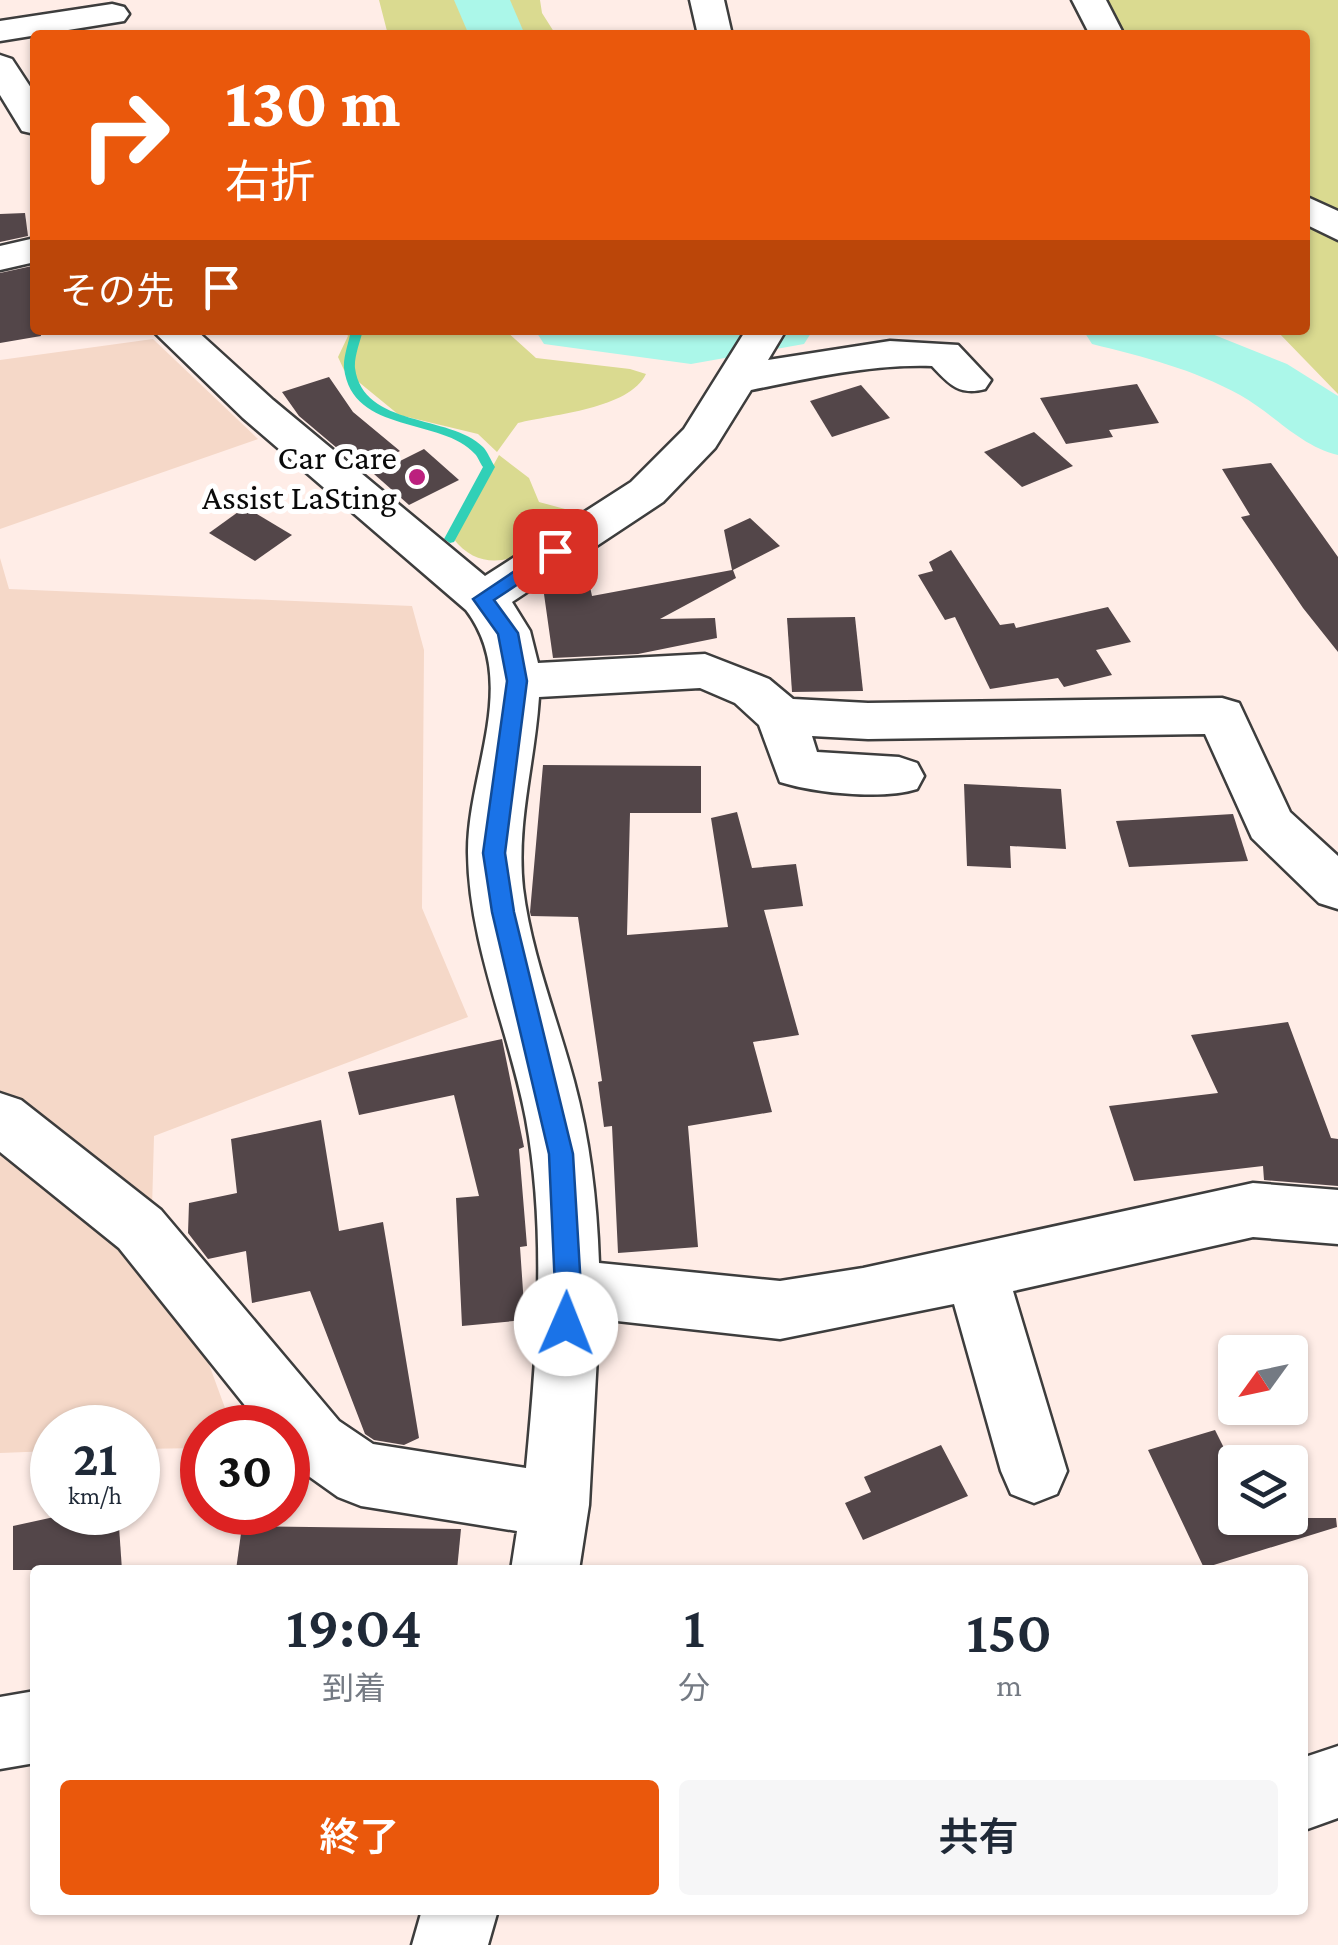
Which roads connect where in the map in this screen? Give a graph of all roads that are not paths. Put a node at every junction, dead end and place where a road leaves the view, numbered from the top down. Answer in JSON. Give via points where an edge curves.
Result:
{"nodes":[{"id":1,"x":707,"y":0,"type":"edge"},
{"id":2,"x":1089,"y":0,"type":"edge"},
{"id":3,"x":112,"y":14,"type":"dead end"},
{"id":4,"x":713,"y":30,"type":"edge"},
{"id":5,"x":1105,"y":30,"type":"edge"},
{"id":6,"x":0,"y":32,"type":"edge"},
{"id":7,"x":0,"y":66,"type":"edge"},
{"id":8,"x":30,"y":115,"type":"edge"},
{"id":9,"x":30,"y":134,"type":"edge"},
{"id":10,"x":0,"y":142,"type":"edge"},
{"id":11,"x":1310,"y":210,"type":"edge"},
{"id":12,"x":1338,"y":228,"type":"edge"},
{"id":13,"x":30,"y":251,"type":"edge"},
{"id":14,"x":0,"y":258,"type":"edge"},
{"id":15,"x":177,"y":335,"type":"edge"},
{"id":16,"x":748,"y":359,"type":"edge"},
{"id":17,"x":970,"y":380,"type":"dead end"},
{"id":18,"x":483,"y":599,"type":"junction"},
{"id":19,"x":517,"y":681,"type":"junction"},
{"id":20,"x":781,"y":716,"type":"junction"},
{"id":21,"x":898,"y":776,"type":"dead end"},
{"id":22,"x":1338,"y":888,"type":"edge"},
{"id":23,"x":0,"y":1118,"type":"edge"},
{"id":24,"x":1338,"y":1217,"type":"edge"},
{"id":25,"x":976,"y":1271,"type":"junction"},
{"id":26,"x":568,"y":1288,"type":"junction"},
{"id":27,"x":1034,"y":1470,"type":"dead end"},
{"id":28,"x":556,"y":1505,"type":"junction"},
{"id":29,"x":546,"y":1565,"type":"edge"},
{"id":30,"x":30,"y":1728,"type":"edge"},
{"id":31,"x":0,"y":1733,"type":"edge"},
{"id":32,"x":1338,"y":1782,"type":"edge"},
{"id":33,"x":1308,"y":1793,"type":"edge"},
{"id":34,"x":459,"y":1915,"type":"edge"},
{"id":35,"x":450,"y":1945,"type":"edge"}],
"edges":[{"from":1,"to":4,"type":"street"},
{"from":2,"to":5,"type":"street"},
{"from":3,"to":6,"type":"street"},
{"from":7,"to":8,"type":"street"},
{"from":9,"to":10,"type":"street"},
{"from":11,"to":12,"type":"street"},
{"from":13,"to":14,"type":"street"},
{"from":15,"to":18,"type":"street"},
{"from":16,"to":17,"type":"street","via":[[944,354]]},
{"from":16,"to":18,"type":"street","via":[[700,438],[647,492]]},
{"from":18,"to":19,"type":"street","via":[[508,633]]},
{"from":19,"to":20,"type":"street","via":[[705,671],[752,691]]},
{"from":19,"to":26,"type":"street","via":[[494,853],[561,1154]]},
{"from":20,"to":21,"type":"street","via":[[798,769]]},
{"from":20,"to":22,"type":"street","via":[[985,722],[1222,716],[1270,824]]},
{"from":23,"to":28,"type":"street","via":[[140,1229],[316,1443],[361,1474]]},
{"from":24,"to":25,"type":"street","via":[[1253,1210]]},
{"from":25,"to":26,"type":"street","via":[[780,1310]]},
{"from":25,"to":27,"type":"street"},
{"from":26,"to":28,"type":"street"},
{"from":28,"to":29,"type":"street"},
{"from":30,"to":31,"type":"street"},
{"from":32,"to":33,"type":"street"},
{"from":34,"to":35,"type":"street"}]}
